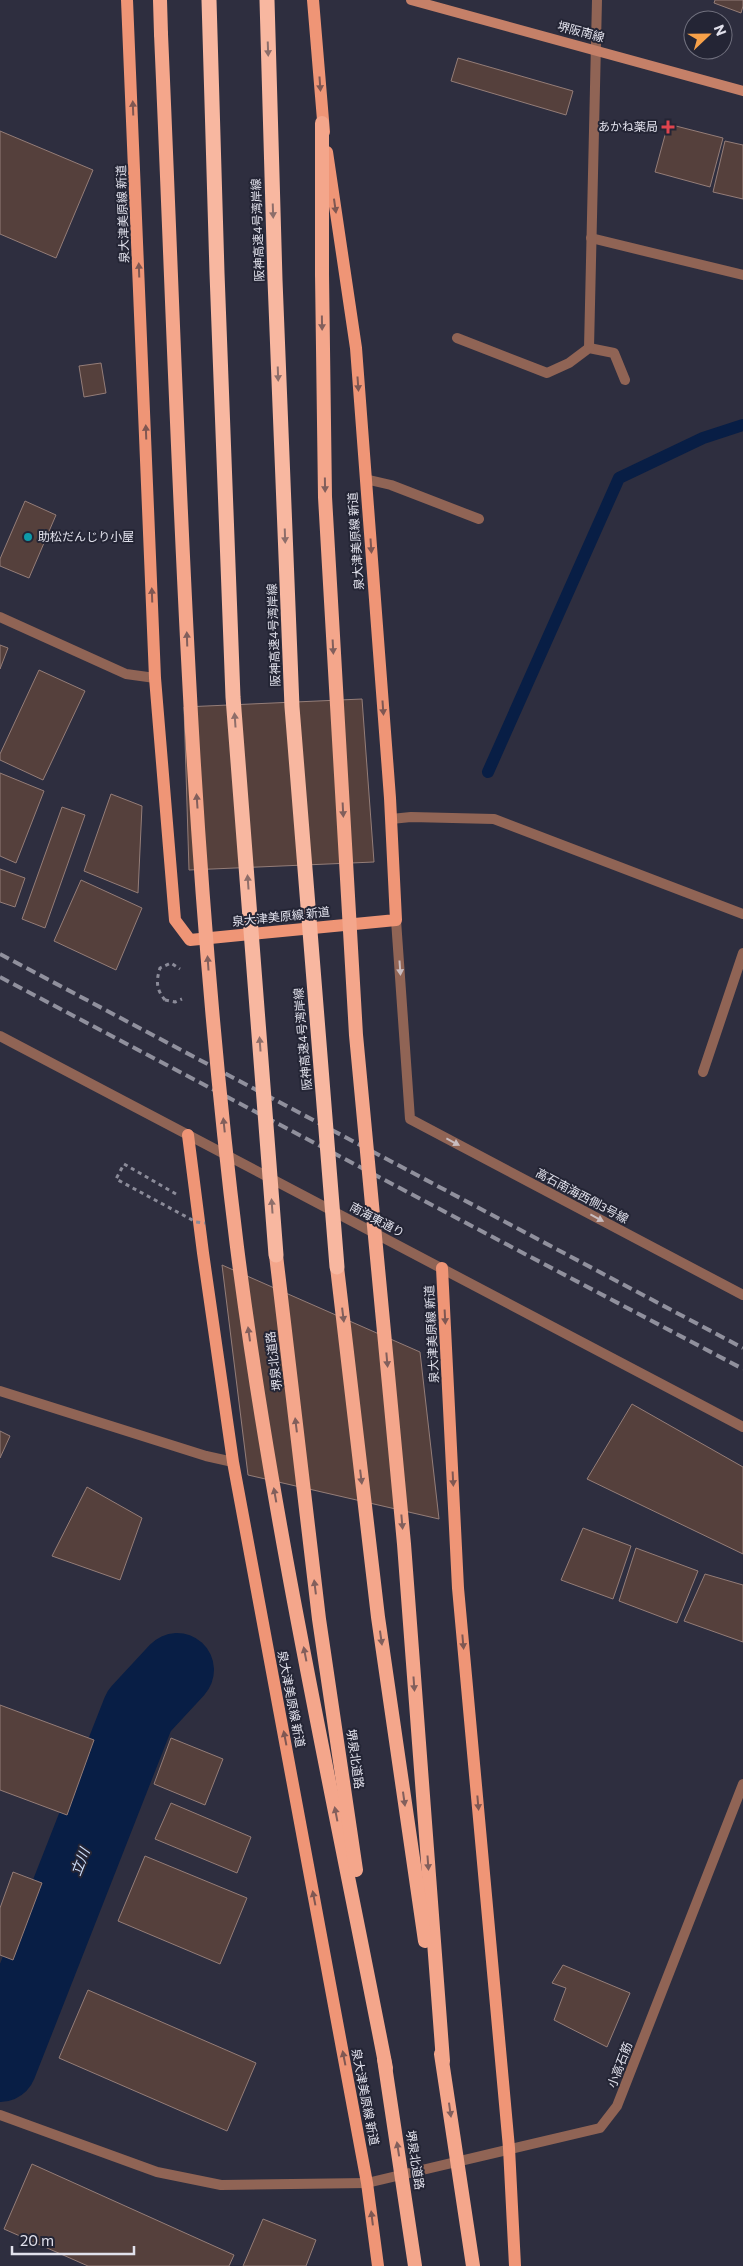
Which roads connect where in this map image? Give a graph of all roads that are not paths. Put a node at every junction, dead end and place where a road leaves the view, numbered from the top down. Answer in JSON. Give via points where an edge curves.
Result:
{"nodes":[{"id":1,"x":127,"y":0,"type":"edge"},
{"id":2,"x":160,"y":0,"type":"edge"},
{"id":3,"x":209,"y":0,"type":"edge"},
{"id":4,"x":266,"y":0,"type":"edge"},
{"id":5,"x":313,"y":0,"type":"edge"},
{"id":6,"x":411,"y":0,"type":"edge"},
{"id":7,"x":597,"y":0,"type":"edge"},
{"id":8,"x":595,"y":49,"type":"junction"},
{"id":9,"x":743,"y":91,"type":"edge"},
{"id":10,"x":322,"y":123,"type":"junction"},
{"id":11,"x":591,"y":238,"type":"junction"},
{"id":12,"x":743,"y":276,"type":"edge"},
{"id":13,"x":457,"y":338,"type":"dead end"},
{"id":14,"x":589,"y":348,"type":"junction"},
{"id":15,"x":625,"y":380,"type":"dead end"},
{"id":16,"x":365,"y":479,"type":"junction"},
{"id":17,"x":479,"y":519,"type":"dead end"},
{"id":18,"x":0,"y":617,"type":"edge"},
{"id":19,"x":155,"y":678,"type":"junction"},
{"id":20,"x":391,"y":819,"type":"junction"},
{"id":21,"x":743,"y":914,"type":"edge"},
{"id":22,"x":396,"y":920,"type":"junction"},
{"id":23,"x":743,"y":953,"type":"edge"},
{"id":24,"x":0,"y":1036,"type":"edge"},
{"id":25,"x":703,"y":1072,"type":"dead end"},
{"id":26,"x":188,"y":1135,"type":"junction"},
{"id":27,"x":276,"y":1255,"type":"joint"},
{"id":28,"x":337,"y":1267,"type":"joint"},
{"id":29,"x":442,"y":1268,"type":"junction"},
{"id":30,"x":743,"y":1295,"type":"edge"},
{"id":31,"x":0,"y":1391,"type":"edge"},
{"id":32,"x":743,"y":1427,"type":"edge"},
{"id":33,"x":233,"y":1462,"type":"junction"},
{"id":34,"x":743,"y":1784,"type":"edge"},
{"id":35,"x":442,"y":2061,"type":"junction"},
{"id":36,"x":386,"y":2068,"type":"junction"},
{"id":37,"x":0,"y":2115,"type":"edge"},
{"id":38,"x":509,"y":2148,"type":"junction"},
{"id":39,"x":367,"y":2182,"type":"junction"},
{"id":40,"x":378,"y":2266,"type":"edge"},
{"id":41,"x":415,"y":2266,"type":"edge"},
{"id":42,"x":473,"y":2266,"type":"edge"},
{"id":43,"x":515,"y":2266,"type":"edge"}],
"edges":[{"from":19,"to":1,"type":"main road","name":"泉大津美原線 新道","one_way":true},
{"from":36,"to":2,"type":"highway","one_way":true,"bridge":true,"via":[[284,1541],[258,1394],[236,1233],[209,979],[189,688]]},
{"from":27,"to":3,"type":"highway","one_way":true,"bridge":true,"via":[[233,697]]},
{"from":4,"to":28,"type":"highway","name":"阪神高速4号湾岸線","one_way":true,"bridge":true,"via":[[292,707]]},
{"from":5,"to":10,"type":"main road","name":"泉大津美原線 新道","one_way":true},
{"from":6,"to":8,"type":"main road","name":"堺阪南線"},
{"from":7,"to":8,"type":"street"},
{"from":8,"to":9,"type":"main road","name":"堺阪南線"},
{"from":8,"to":11,"type":"street"},
{"from":10,"to":16,"type":"main road","name":"泉大津美原線 新道","one_way":true,"via":[[356,348]]},
{"from":10,"to":35,"type":"highway","one_way":true,"bridge":true,"via":[[325,497],[356,1035],[404,1544]]},
{"from":11,"to":12,"type":"street"},
{"from":11,"to":14,"type":"street"},
{"from":13,"to":14,"type":"street","via":[[547,373],[570,363]]},
{"from":14,"to":15,"type":"street","via":[[614,353]]},
{"from":16,"to":17,"type":"street","via":[[390,485]]},
{"from":16,"to":20,"type":"main road","name":"泉大津美原線 新道","one_way":true},
{"from":18,"to":19,"type":"street","via":[[126,674]]},
{"from":19,"to":22,"type":"main road","name":"泉大津美原線 新道","via":[[175,920],[190,940]]},
{"from":20,"to":21,"type":"street","via":[[494,819]]},
{"from":20,"to":22,"type":"main road","name":"泉大津美原線 新道"},
{"from":22,"to":30,"type":"street","name":"高石南海西側3号線","one_way":true,"via":[[410,1119]]},
{"from":23,"to":25,"type":"street"},
{"from":24,"to":26,"type":"street","name":"南海東通り"},
{"from":26,"to":29,"type":"street","name":"南海東通り"},
{"from":26,"to":33,"type":"main road","name":"泉大津美原線 新道"},
{"from":36,"to":27,"type":"highway","name":"堺泉北道路","one_way":true,"bridge":true,"via":[[319,1619]]},
{"from":28,"to":35,"type":"highway","one_way":true,"bridge":true,"via":[[378,1617]]},
{"from":29,"to":32,"type":"street","name":"南海東通り"},
{"from":29,"to":38,"type":"main road","name":"泉大津美原線 新道","one_way":true,"via":[[458,1588]]},
{"from":31,"to":33,"type":"street"},
{"from":39,"to":33,"type":"main road","name":"泉大津美原線 新道","one_way":true},
{"from":34,"to":38,"type":"street","name":"小高石筋","via":[[618,2106],[600,2128]]},
{"from":35,"to":42,"type":"highway","one_way":true,"bridge":true},
{"from":41,"to":36,"type":"highway","name":"堺泉北道路","one_way":true,"bridge":true},
{"from":37,"to":39,"type":"street","name":"小高石筋","via":[[157,2172],[221,2185]]},
{"from":38,"to":39,"type":"street","name":"小高石筋"},
{"from":38,"to":43,"type":"main road","name":"泉大津美原線 新道"},
{"from":40,"to":39,"type":"main road","name":"泉大津美原線 新道","one_way":true}]}
